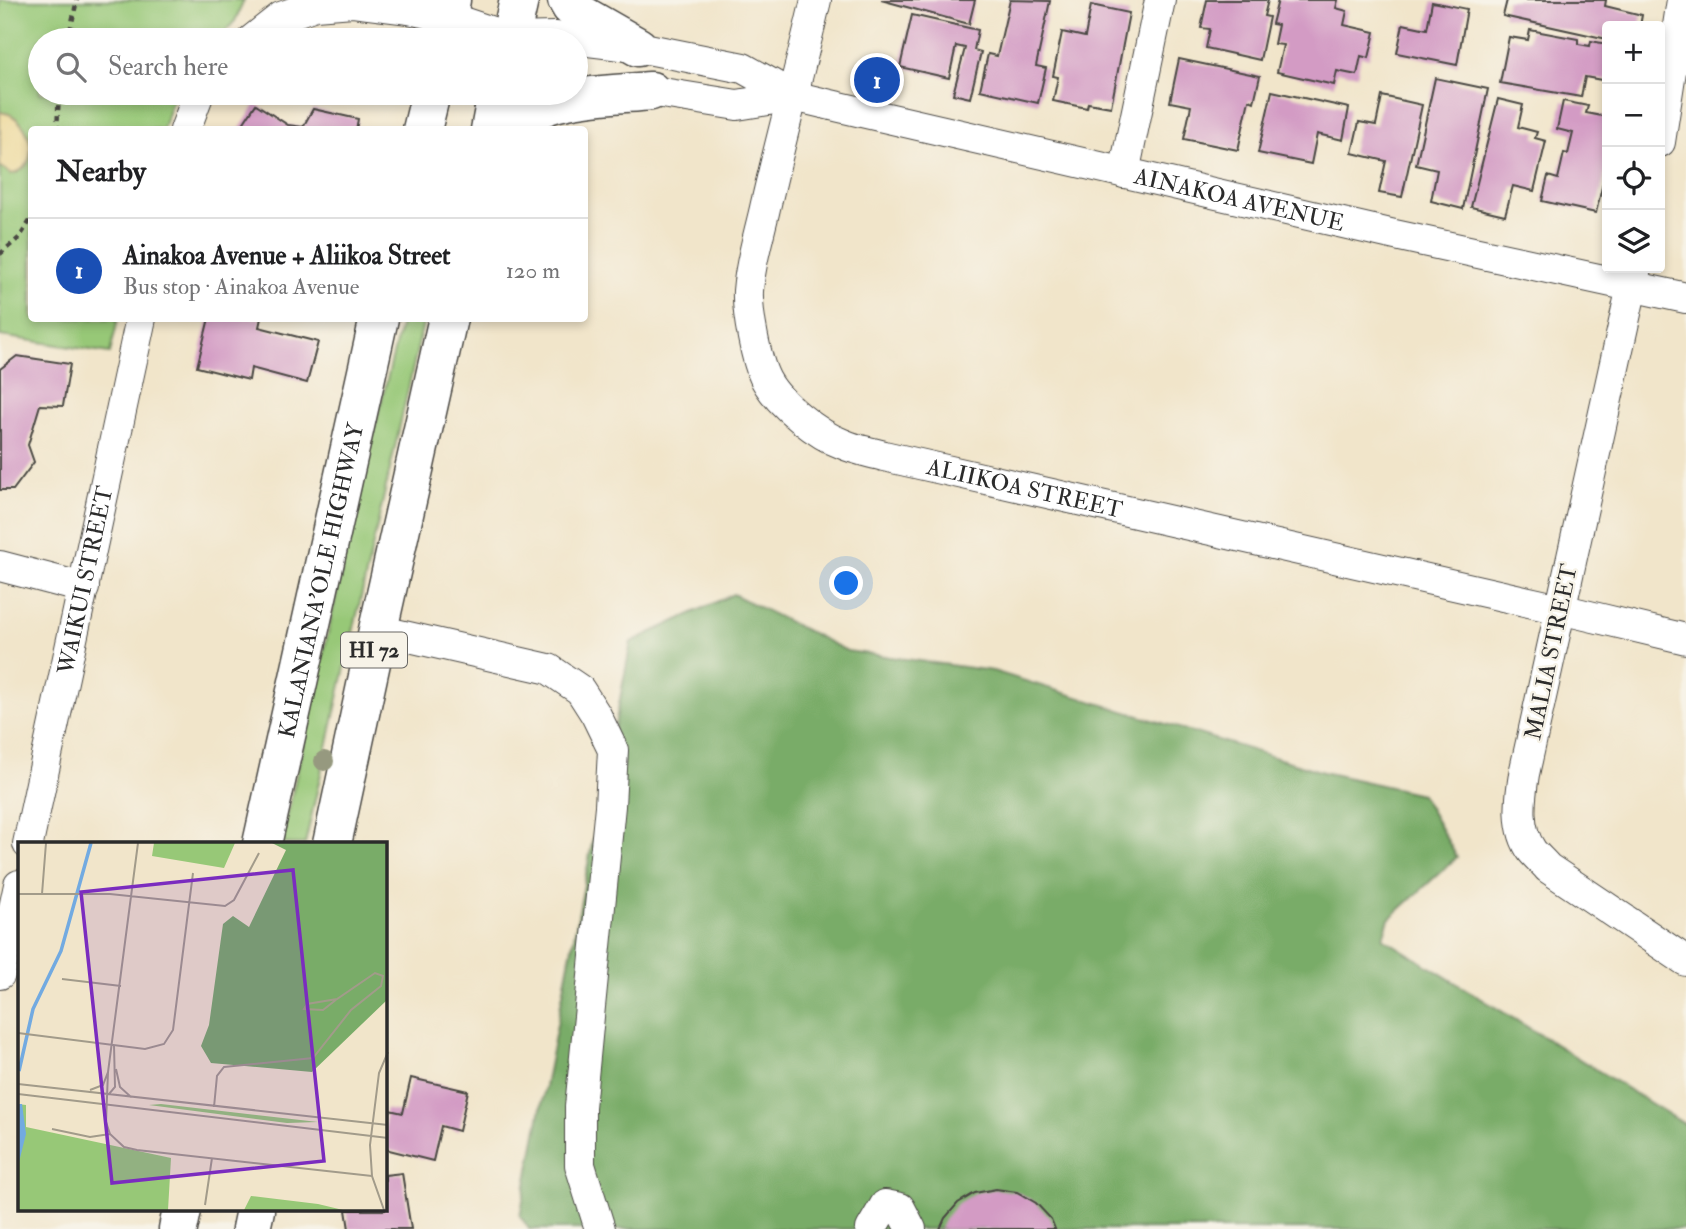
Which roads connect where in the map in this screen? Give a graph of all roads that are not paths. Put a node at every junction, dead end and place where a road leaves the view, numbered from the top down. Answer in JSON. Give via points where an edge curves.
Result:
{"nodes":[{"id":1,"x":519,"y":0,"type":"edge"},
{"id":2,"x":567,"y":0,"type":"edge"},
{"id":3,"x":816,"y":0,"type":"edge"},
{"id":4,"x":1160,"y":0,"type":"edge"},
{"id":5,"x":277,"y":9,"type":"edge"},
{"id":6,"x":1681,"y":10,"type":"edge"},
{"id":7,"x":447,"y":19,"type":"edge"},
{"id":8,"x":262,"y":28,"type":"edge"},
{"id":9,"x":474,"y":28,"type":"edge"},
{"id":10,"x":513,"y":28,"type":"edge"},
{"id":11,"x":588,"y":41,"type":"edge"},
{"id":12,"x":638,"y":47,"type":"junction"},
{"id":13,"x":588,"y":81,"type":"edge"},
{"id":14,"x":651,"y":91,"type":"junction"},
{"id":15,"x":793,"y":96,"type":"junction"},
{"id":16,"x":588,"y":98,"type":"edge"},
{"id":17,"x":194,"y":105,"type":"edge"},
{"id":18,"x":428,"y":105,"type":"edge"},
{"id":19,"x":495,"y":105,"type":"edge"},
{"id":20,"x":548,"y":105,"type":"edge"},
{"id":21,"x":1665,"y":111,"type":"edge"},
{"id":22,"x":187,"y":126,"type":"edge"},
{"id":23,"x":423,"y":126,"type":"edge"},
{"id":24,"x":491,"y":126,"type":"edge"},
{"id":25,"x":516,"y":126,"type":"edge"},
{"id":26,"x":1124,"y":173,"type":"junction"},
{"id":27,"x":1633,"y":277,"type":"edge"},
{"id":28,"x":1686,"y":298,"type":"edge"},
{"id":29,"x":140,"y":322,"type":"edge"},
{"id":30,"x":378,"y":322,"type":"edge"},
{"id":31,"x":447,"y":322,"type":"edge"},
{"id":32,"x":0,"y":566,"type":"edge"},
{"id":33,"x":83,"y":588,"type":"junction"},
{"id":34,"x":1560,"y":609,"type":"junction"},
{"id":35,"x":378,"y":630,"type":"junction"},
{"id":36,"x":1686,"y":639,"type":"edge"},
{"id":37,"x":28,"y":842,"type":"edge"},
{"id":38,"x":262,"y":842,"type":"edge"},
{"id":39,"x":332,"y":842,"type":"edge"},
{"id":40,"x":18,"y":890,"type":"edge"},
{"id":41,"x":1686,"y":961,"type":"edge"},
{"id":42,"x":0,"y":974,"type":"edge"},
{"id":43,"x":600,"y":1229,"type":"edge"},
{"id":44,"x":871,"y":1229,"type":"edge"},
{"id":45,"x":911,"y":1229,"type":"edge"}],
"edges":[{"from":1,"to":10,"type":"highway"},
{"from":2,"to":12,"type":"highway","via":[[577,12]]},
{"from":3,"to":15,"type":"street","name":"ALIIKOA STREET"},
{"from":4,"to":26,"type":"street"},
{"from":5,"to":7,"type":"street","via":[[353,2]]},
{"from":5,"to":8,"type":"street"},
{"from":6,"to":21,"type":"street"},
{"from":7,"to":9,"type":"street","name":"AINAKOA AVENUE"},
{"from":11,"to":12,"type":"street","name":"AINAKOA AVENUE"},
{"from":12,"to":15,"type":"street","name":"AINAKOA AVENUE","via":[[743,68]]},
{"from":13,"to":14,"type":"street","name":"AINAKOA AVENUE"},
{"from":14,"to":15,"type":"street","name":"AINAKOA AVENUE","via":[[737,105]]},
{"from":14,"to":16,"type":"highway"},
{"from":15,"to":26,"type":"street","name":"AINAKOA AVENUE"},
{"from":15,"to":34,"type":"street","name":"ALIIKOA STREET","via":[[748,292],[766,380],[812,427],[842,444],[884,456]]},
{"from":17,"to":22,"type":"street"},
{"from":18,"to":23,"type":"highway"},
{"from":19,"to":24,"type":"highway"},
{"from":20,"to":25,"type":"highway"},
{"from":26,"to":27,"type":"street","name":"AINAKOA AVENUE"},
{"from":27,"to":28,"type":"street","name":"AINAKOA AVENUE"},
{"from":27,"to":34,"type":"street","name":"MALIA STREET"},
{"from":29,"to":33,"type":"street","name":"WAIKUI STREET"},
{"from":30,"to":38,"type":"highway","name":"KALANIANA’OLE HIGHWAY","number":"HI 72"},
{"from":31,"to":35,"type":"highway","number":"HI 72"},
{"from":32,"to":33,"type":"street"},
{"from":33,"to":37,"type":"street","name":"WAIKUI STREET"},
{"from":34,"to":36,"type":"street","name":"ALIIKOA STREET"},
{"from":34,"to":41,"type":"street","name":"MALIA STREET","via":[[1520,798],[1527,841],[1548,868]]},
{"from":35,"to":39,"type":"highway","number":"HI 72"},
{"from":35,"to":43,"type":"street","via":[[549,668],[580,690],[613,750],[580,1107],[580,1165]]},
{"from":40,"to":42,"type":"street"},
{"from":44,"to":45,"type":"street","via":[[885,1205],[900,1208]]}]}
